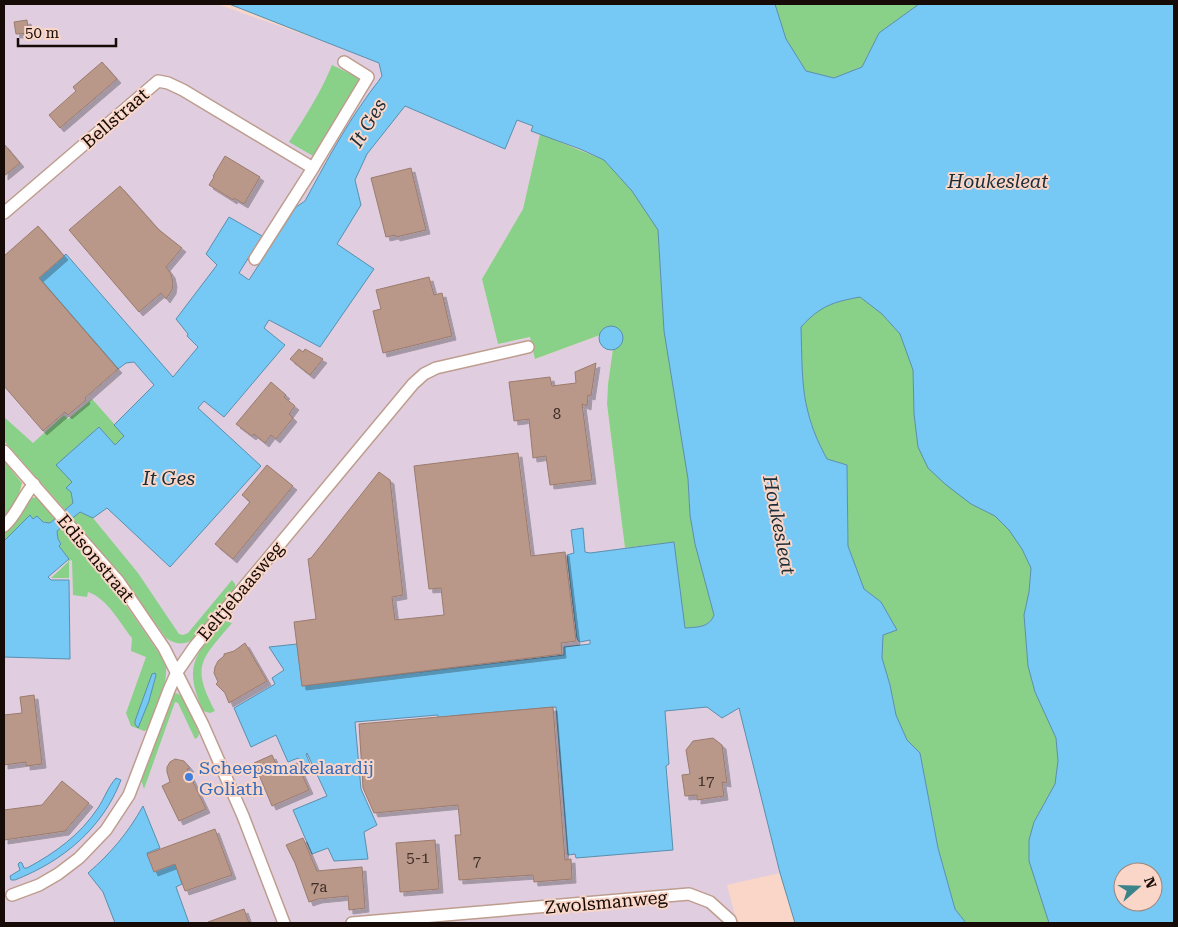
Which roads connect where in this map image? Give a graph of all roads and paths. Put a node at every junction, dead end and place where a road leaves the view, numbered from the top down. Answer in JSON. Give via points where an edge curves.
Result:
{"nodes":[{"id":1,"x":344,"y":62,"type":"dead end"},
{"id":2,"x":313,"y":168,"type":"junction"},
{"id":3,"x":4,"y":213,"type":"edge"},
{"id":4,"x":255,"y":259,"type":"dead end"},
{"id":5,"x":528,"y":347,"type":"dead end"},
{"id":6,"x":4,"y":451,"type":"edge"},
{"id":7,"x":34,"y":484,"type":"junction"},
{"id":8,"x":4,"y":526,"type":"edge"},
{"id":9,"x":177,"y":672,"type":"junction"},
{"id":10,"x":12,"y":895,"type":"dead end"},
{"id":11,"x":284,"y":923,"type":"edge"},
{"id":12,"x":352,"y":923,"type":"edge"},
{"id":13,"x":731,"y":923,"type":"edge"}],
"edges":[{"from":1,"to":2,"type":"street","via":[[368,77]]},
{"from":2,"to":3,"type":"street","name":"Bellstraat","via":[[183,90],[158,81]]},
{"from":2,"to":4,"type":"street"},
{"from":5,"to":9,"type":"street","name":"Eeltjebaasweg","via":[[436,368],[424,374],[334,477]]},
{"from":6,"to":7,"type":"street","name":"Edisonstraat"},
{"from":7,"to":8,"type":"street"},
{"from":7,"to":9,"type":"street","name":"Edisonstraat","via":[[119,582]]},
{"from":9,"to":10,"type":"street","name":"Eeltjebaasweg","via":[[129,795],[106,830],[58,874]]},
{"from":9,"to":11,"type":"street","name":"Edisonstraat","via":[[243,816]]},
{"from":12,"to":13,"type":"street","name":"Zwolsmanweg","via":[[689,894],[710,902]]}]}
